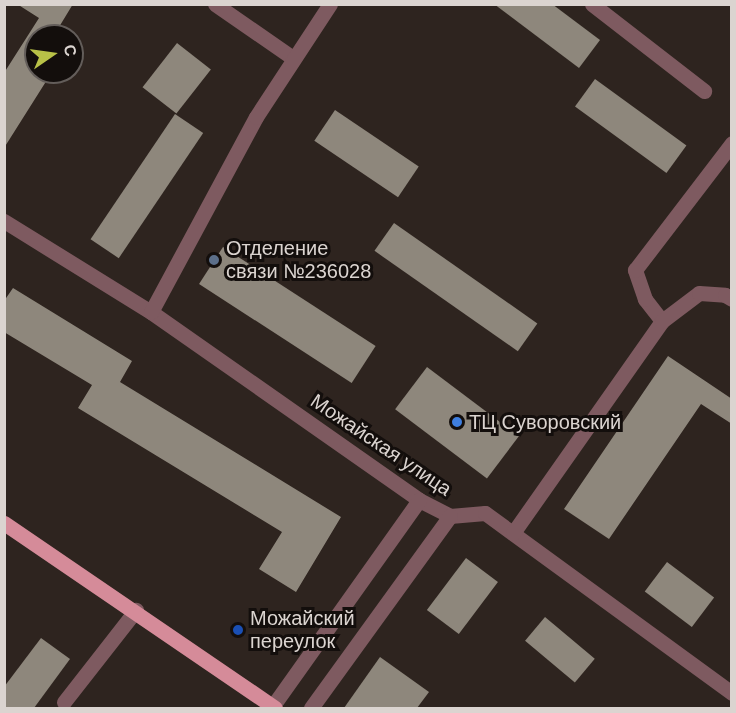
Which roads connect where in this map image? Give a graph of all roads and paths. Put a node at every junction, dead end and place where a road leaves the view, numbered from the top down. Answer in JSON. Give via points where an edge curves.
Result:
{"nodes":[{"id":1,"x":215,"y":4,"type":"edge"},
{"id":2,"x":330,"y":4,"type":"edge"},
{"id":3,"x":592,"y":4,"type":"edge"},
{"id":4,"x":292,"y":58,"type":"junction"},
{"id":5,"x":704,"y":91,"type":"dead end"},
{"id":6,"x":732,"y":143,"type":"edge"},
{"id":7,"x":4,"y":220,"type":"edge"},
{"id":8,"x":732,"y":300,"type":"edge"},
{"id":9,"x":151,"y":312,"type":"junction"},
{"id":10,"x":662,"y":321,"type":"junction"},
{"id":11,"x":419,"y":500,"type":"junction"},
{"id":12,"x":450,"y":516,"type":"junction"},
{"id":13,"x":4,"y":524,"type":"edge"},
{"id":14,"x":513,"y":532,"type":"junction"},
{"id":15,"x":135,"y":610,"type":"junction"},
{"id":16,"x":732,"y":693,"type":"edge"},
{"id":17,"x":64,"y":702,"type":"dead end"},
{"id":18,"x":274,"y":707,"type":"edge"},
{"id":19,"x":311,"y":708,"type":"edge"}],
"edges":[{"from":1,"to":4,"type":"street"},
{"from":2,"to":4,"type":"street"},
{"from":3,"to":5,"type":"street"},
{"from":4,"to":9,"type":"street"},
{"from":6,"to":10,"type":"street","via":[[635,270],[645,299]]},
{"from":7,"to":9,"type":"street","name":"Можайская улица"},
{"from":8,"to":10,"type":"street","via":[[725,295],[699,293]]},
{"from":9,"to":11,"type":"street","name":"Можайская улица"},
{"from":10,"to":14,"type":"street"},
{"from":11,"to":12,"type":"street","name":"Можайская улица"},
{"from":11,"to":18,"type":"street"},
{"from":12,"to":14,"type":"street","name":"Можайская улица","via":[[485,513]]},
{"from":12,"to":19,"type":"street"},
{"from":13,"to":15,"type":"main road"},
{"from":14,"to":16,"type":"street","name":"Можайская улица"},
{"from":15,"to":17,"type":"street"},
{"from":15,"to":18,"type":"main road"}]}
